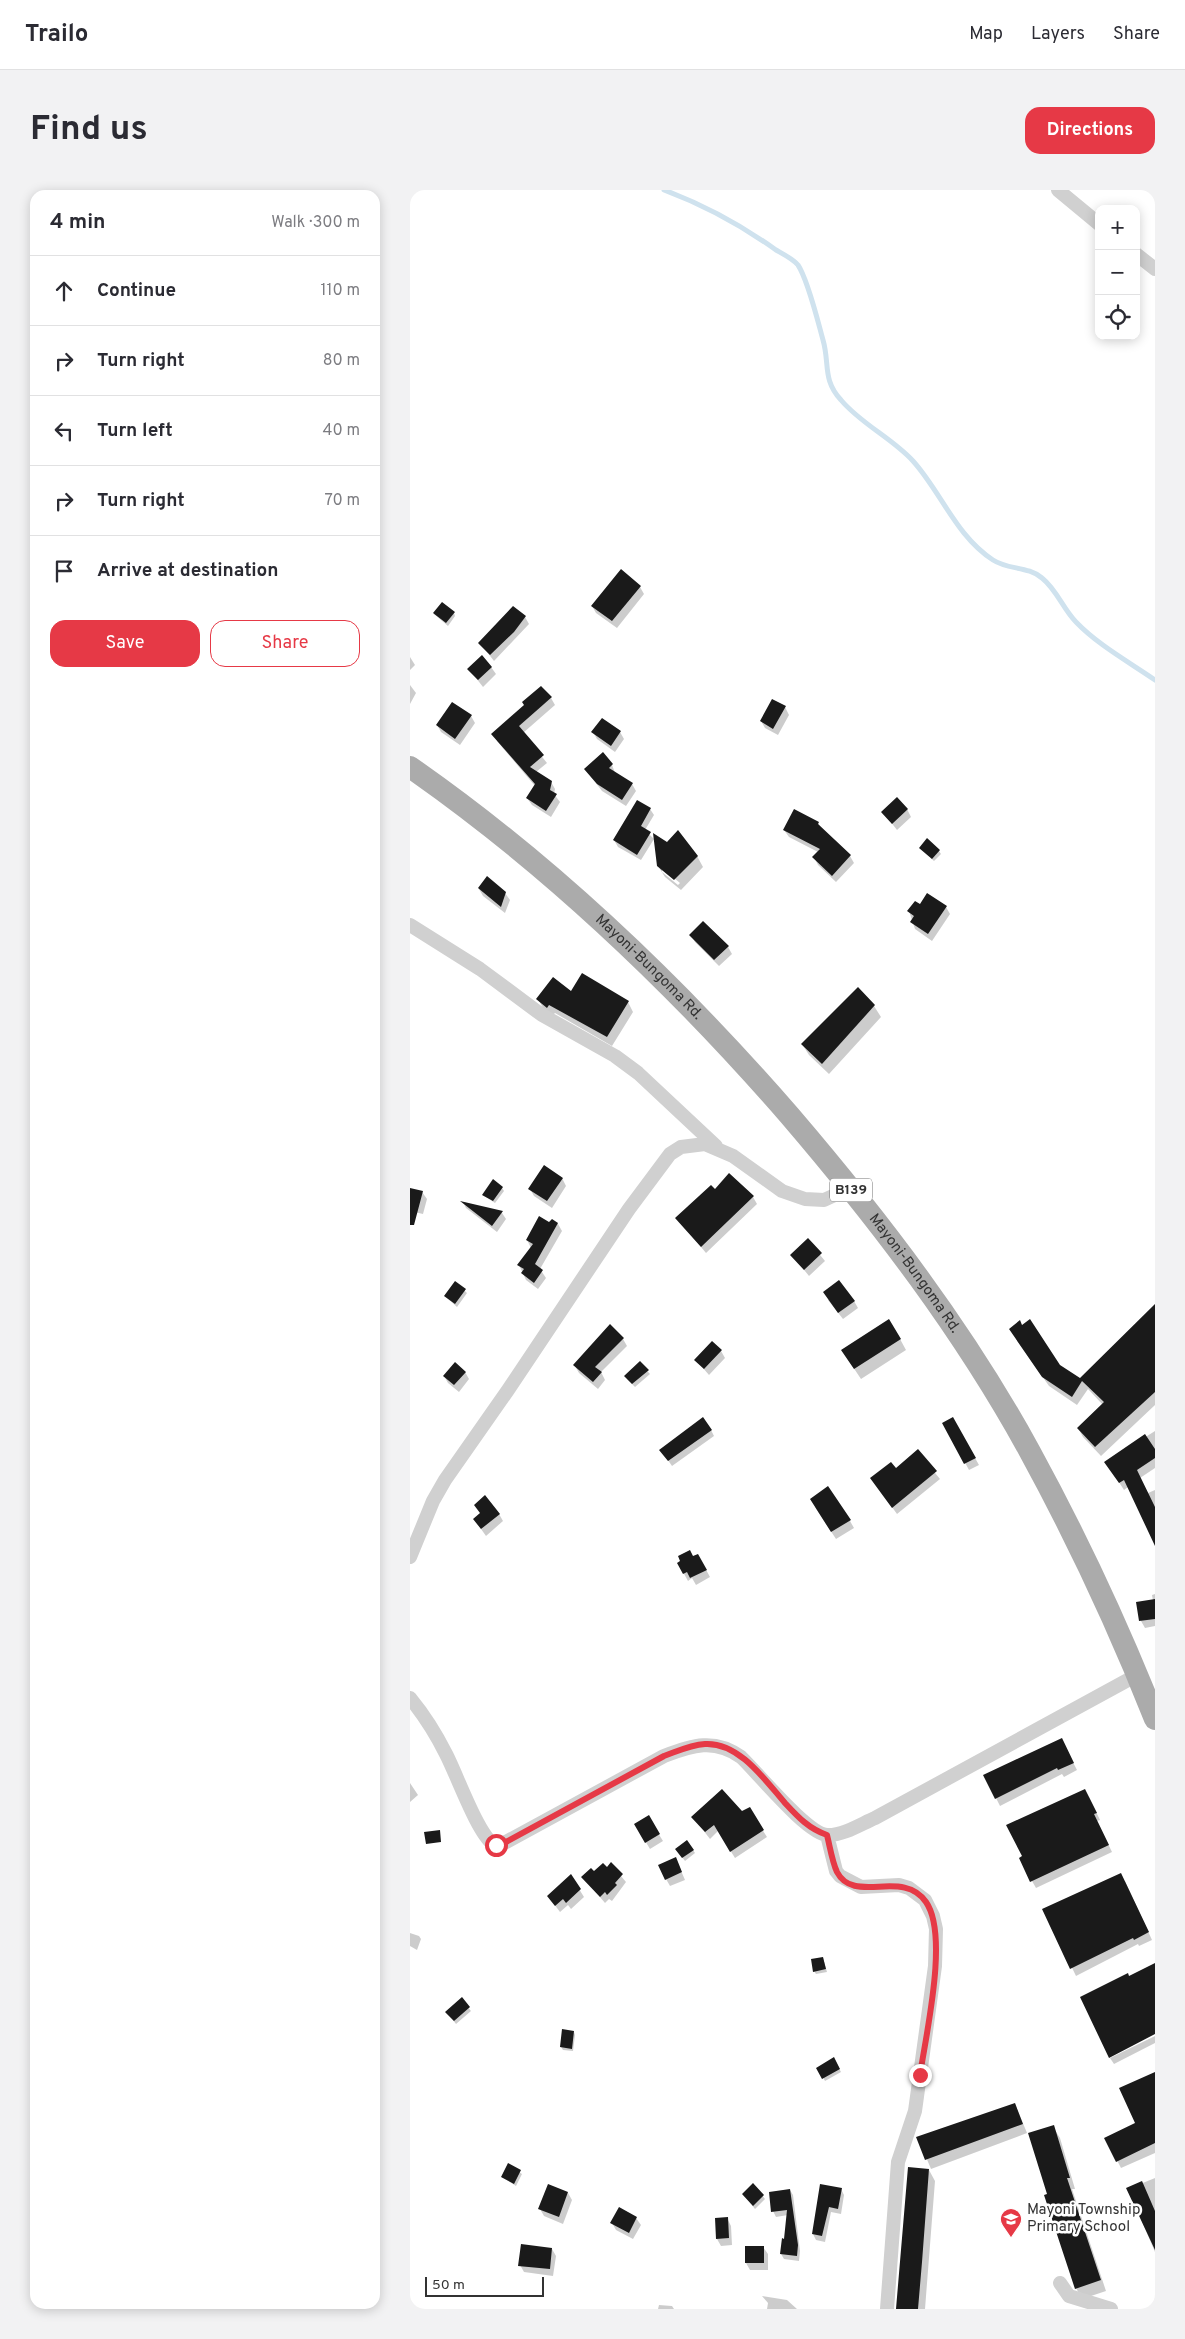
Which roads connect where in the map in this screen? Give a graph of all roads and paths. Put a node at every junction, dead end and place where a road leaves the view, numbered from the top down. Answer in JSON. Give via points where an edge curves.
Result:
{"nodes":[{"id":1,"x":1058,"y":190,"type":"edge"},
{"id":2,"x":1095,"y":221,"type":"edge"},
{"id":3,"x":1140,"y":257,"type":"edge"},
{"id":4,"x":1155,"y":269,"type":"edge"},
{"id":5,"x":410,"y":767,"type":"edge"},
{"id":6,"x":410,"y":925,"type":"edge"},
{"id":7,"x":719,"y":1149,"type":"junction"},
{"id":8,"x":850,"y":1188,"type":"junction"},
{"id":9,"x":410,"y":1556,"type":"edge"},
{"id":10,"x":1137,"y":1674,"type":"junction"},
{"id":11,"x":410,"y":1698,"type":"edge"},
{"id":12,"x":1155,"y":1719,"type":"edge"},
{"id":13,"x":827,"y":1835,"type":"junction"},
{"id":14,"x":1060,"y":2283,"type":"dead end"},
{"id":15,"x":886,"y":2309,"type":"edge"},
{"id":16,"x":1111,"y":2309,"type":"edge"}],
"edges":[{"from":1,"to":2,"type":"street"},
{"from":3,"to":4,"type":"street"},
{"from":5,"to":8,"type":"main road","name":"Mayoni-Bungoma Rd.","number":"B139","via":[[496,831],[613,930],[709,1026]]},
{"from":6,"to":7,"type":"street","via":[[460,955],[542,1015],[615,1056],[638,1073]]},
{"from":7,"to":8,"type":"street","via":[[794,1196],[824,1200]]},
{"from":7,"to":9,"type":"street","via":[[706,1144],[681,1147],[659,1166],[504,1397],[444,1480]]},
{"from":8,"to":10,"type":"main road","name":"Mayoni-Bungoma Rd.","number":"B139","via":[[949,1322],[1025,1443],[1077,1544]]},
{"from":10,"to":12,"type":"main road","name":"Mayoni-Bungoma Rd.","number":"B139"},
{"from":10,"to":13,"type":"street","via":[[875,1818]]},
{"from":11,"to":13,"type":"street","via":[[422,1712],[446,1754],[482,1829],[493,1844],[506,1842],[664,1756],[690,1746],[707,1744],[731,1749],[809,1827]]},
{"from":13,"to":15,"type":"street","via":[[840,1876],[861,1887],[899,1885],[909,1888],[925,1900],[936,1929],[935,1966],[915,2112],[898,2162]]},
{"from":14,"to":16,"type":"street","via":[[1069,2296]]}]}
